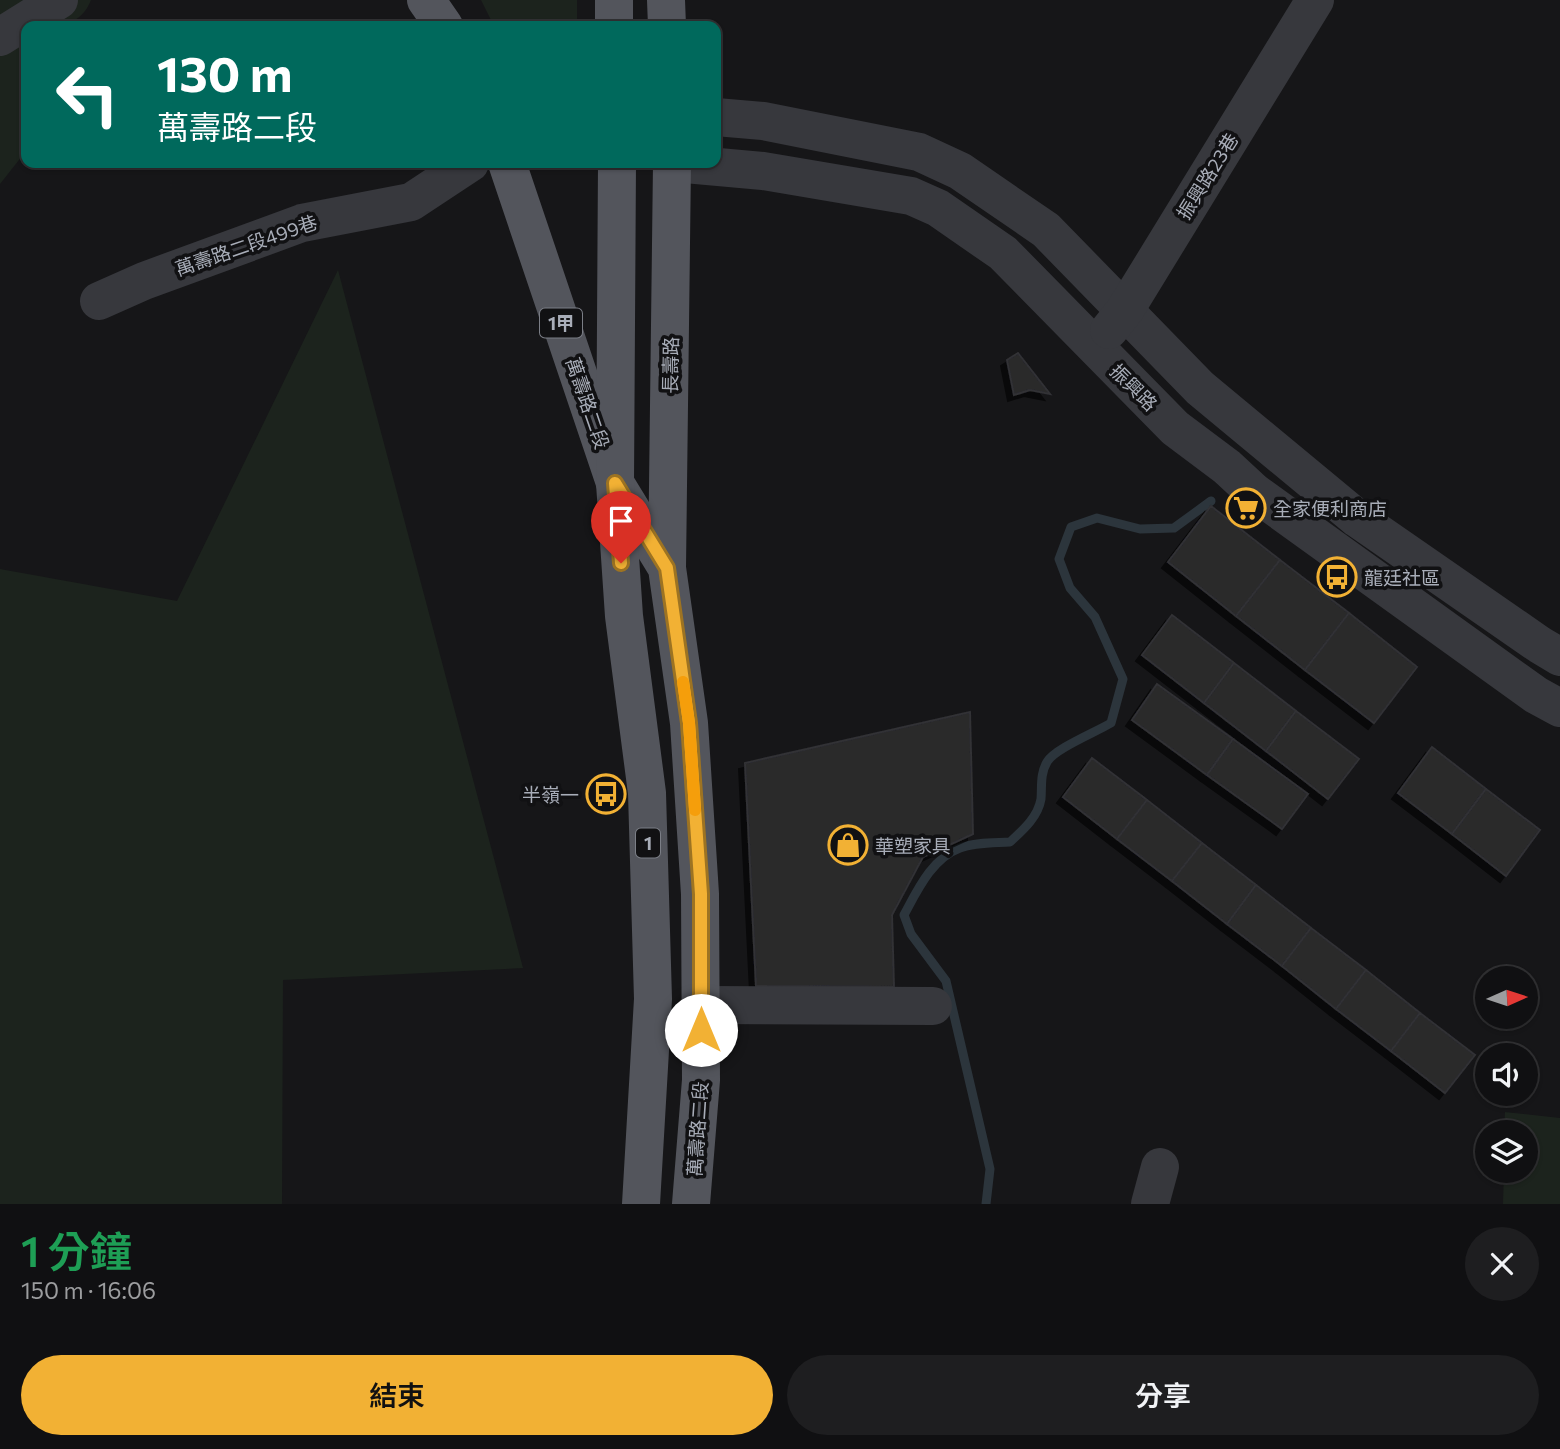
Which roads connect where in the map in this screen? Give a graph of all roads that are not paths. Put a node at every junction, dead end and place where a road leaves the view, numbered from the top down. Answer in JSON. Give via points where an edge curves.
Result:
{"nodes":[{"id":1,"x":58,"y":0,"type":"edge"},
{"id":2,"x":426,"y":0,"type":"edge"},
{"id":3,"x":614,"y":0,"type":"edge"},
{"id":4,"x":666,"y":0,"type":"edge"},
{"id":5,"x":1315,"y":0,"type":"edge"},
{"id":6,"x":25,"y":21,"type":"edge"},
{"id":7,"x":441,"y":21,"type":"edge"},
{"id":8,"x":614,"y":21,"type":"edge"},
{"id":9,"x":667,"y":21,"type":"edge"},
{"id":10,"x":21,"y":24,"type":"edge"},
{"id":11,"x":0,"y":37,"type":"edge"},
{"id":12,"x":721,"y":117,"type":"edge"},
{"id":13,"x":721,"y":167,"type":"edge"},
{"id":14,"x":462,"y":168,"type":"edge"},
{"id":15,"x":509,"y":168,"type":"edge"},
{"id":16,"x":617,"y":168,"type":"edge"},
{"id":17,"x":673,"y":168,"type":"edge"},
{"id":18,"x":99,"y":301,"type":"dead end"},
{"id":19,"x":1125,"y":310,"type":"junction"},
{"id":20,"x":1096,"y":349,"type":"junction"},
{"id":21,"x":615,"y":483,"type":"junction"},
{"id":22,"x":667,"y":568,"type":"junction"},
{"id":23,"x":1560,"y":657,"type":"edge"},
{"id":24,"x":1560,"y":708,"type":"edge"},
{"id":25,"x":701,"y":1005,"type":"junction"},
{"id":26,"x":933,"y":1006,"type":"dead end"},
{"id":27,"x":1160,"y":1167,"type":"dead end"},
{"id":28,"x":640,"y":1204,"type":"edge"},
{"id":29,"x":691,"y":1204,"type":"edge"},
{"id":30,"x":1150,"y":1204,"type":"edge"}],
"edges":[{"from":1,"to":6,"type":"street"},
{"from":2,"to":7,"type":"main road"},
{"from":3,"to":8,"type":"main road"},
{"from":4,"to":9,"type":"main road"},
{"from":5,"to":19,"type":"street","name":"振興路23巷"},
{"from":10,"to":11,"type":"street"},
{"from":12,"to":19,"type":"street","via":[[763,121],[919,152],[960,171],[1046,230]]},
{"from":13,"to":20,"type":"street","name":"振興路","via":[[911,196],[937,208],[1003,253]]},
{"from":14,"to":18,"type":"street","name":"萬壽路二段499巷","via":[[411,202],[302,223]]},
{"from":15,"to":21,"type":"main road","name":"萬壽路二段","number":"1甲"},
{"from":16,"to":21,"type":"main road","number":"1"},
{"from":17,"to":22,"type":"main road","name":"長壽路"},
{"from":19,"to":20,"type":"street","name":"振興路23巷"},
{"from":19,"to":23,"type":"street","via":[[1200,388],[1358,519]]},
{"from":20,"to":24,"type":"street","name":"振興路","via":[[1175,428],[1254,492]]},
{"from":21,"to":22,"type":"main road","name":"萬壽路二段","number":"1甲"},
{"from":21,"to":28,"type":"main road","name":"萬壽路二段","number":"1","via":[[624,616],[647,793],[653,999]]},
{"from":22,"to":25,"type":"main road","name":"萬壽路二段","via":[[689,723],[701,894]]},
{"from":25,"to":26,"type":"street"},
{"from":25,"to":29,"type":"main road","name":"萬壽路二段","via":[[701,1080]]},
{"from":27,"to":30,"type":"street"}]}
